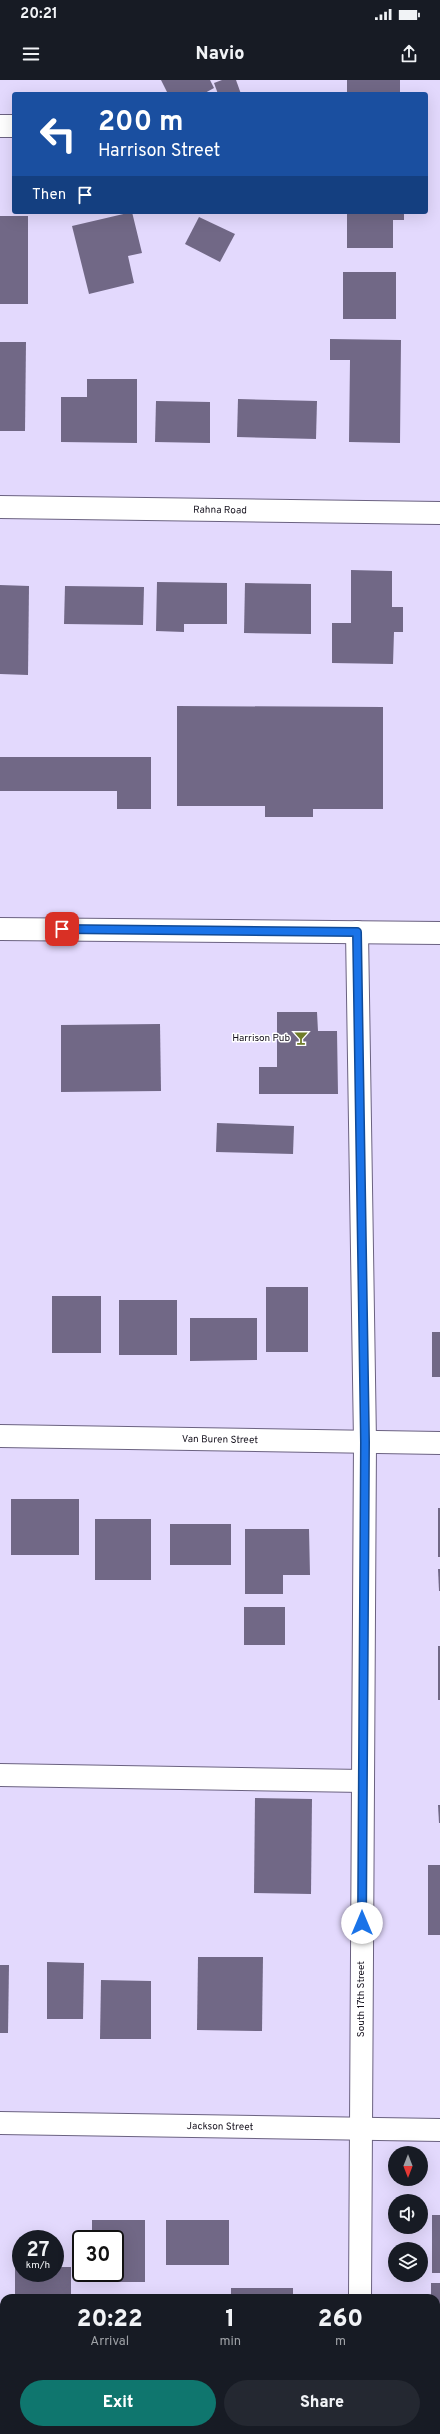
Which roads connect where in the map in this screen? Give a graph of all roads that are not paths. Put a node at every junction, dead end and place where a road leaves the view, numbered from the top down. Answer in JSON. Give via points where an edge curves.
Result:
{"nodes":[{"id":1,"x":0,"y":126,"type":"edge"},
{"id":2,"x":12,"y":126,"type":"edge"},
{"id":3,"x":0,"y":507,"type":"edge"},
{"id":4,"x":440,"y":513,"type":"edge"},
{"id":5,"x":0,"y":929,"type":"edge"},
{"id":6,"x":357,"y":932,"type":"junction"},
{"id":7,"x":440,"y":933,"type":"edge"},
{"id":8,"x":0,"y":1436,"type":"edge"},
{"id":9,"x":365,"y":1442,"type":"junction"},
{"id":10,"x":440,"y":1443,"type":"edge"},
{"id":11,"x":0,"y":1775,"type":"edge"},
{"id":12,"x":363,"y":1780,"type":"junction"},
{"id":13,"x":0,"y":2124,"type":"edge"},
{"id":14,"x":360,"y":2129,"type":"junction"},
{"id":15,"x":440,"y":2130,"type":"edge"},
{"id":16,"x":360,"y":2294,"type":"edge"}],
"edges":[{"from":1,"to":2,"type":"street"},
{"from":3,"to":4,"type":"street","name":"Rahna Road"},
{"from":5,"to":6,"type":"street"},
{"from":6,"to":7,"type":"street"},
{"from":6,"to":9,"type":"street","name":"South 17th Street"},
{"from":8,"to":9,"type":"street","name":"Van Buren Street"},
{"from":9,"to":10,"type":"street","name":"Van Buren Street"},
{"from":9,"to":12,"type":"street","name":"South 17th Street"},
{"from":11,"to":12,"type":"street"},
{"from":12,"to":14,"type":"street","name":"South 17th Street"},
{"from":13,"to":14,"type":"street","name":"Jackson Street"},
{"from":14,"to":15,"type":"street","name":"Jackson Street"},
{"from":14,"to":16,"type":"street","name":"South 17th Street"}]}
